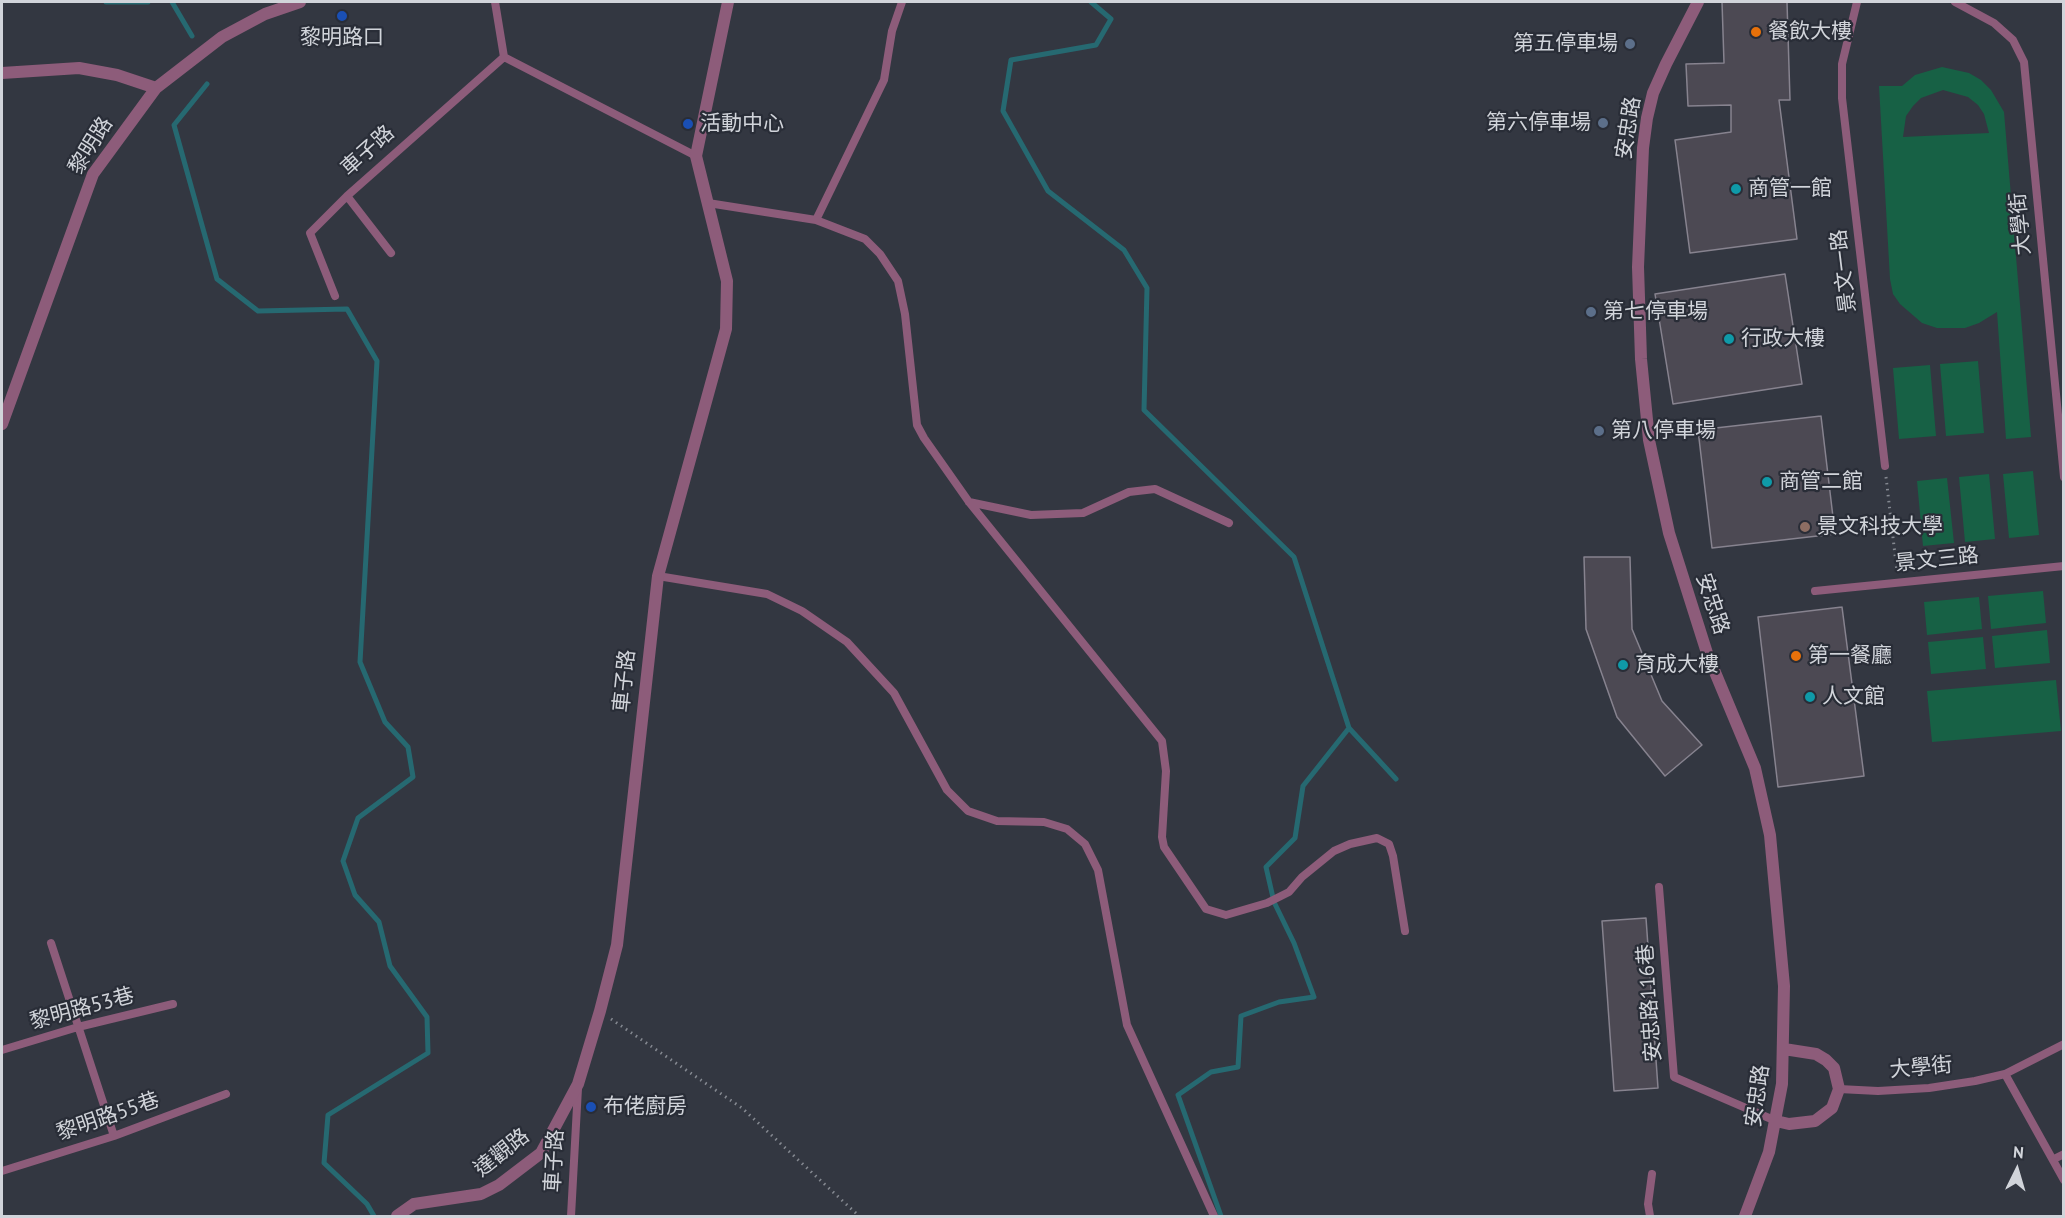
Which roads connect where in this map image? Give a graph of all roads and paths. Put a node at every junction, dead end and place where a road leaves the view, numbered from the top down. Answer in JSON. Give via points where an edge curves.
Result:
{"nodes":[{"id":1,"x":300,"y":2,"type":"edge"},
{"id":2,"x":495,"y":2,"type":"edge"},
{"id":3,"x":728,"y":2,"type":"edge"},
{"id":4,"x":902,"y":2,"type":"edge"},
{"id":5,"x":1698,"y":2,"type":"edge"},
{"id":6,"x":1857,"y":2,"type":"edge"},
{"id":7,"x":1955,"y":2,"type":"edge"},
{"id":8,"x":504,"y":57,"type":"junction"},
{"id":9,"x":2,"y":73,"type":"edge"},
{"id":10,"x":156,"y":88,"type":"junction"},
{"id":11,"x":696,"y":156,"type":"junction"},
{"id":12,"x":347,"y":196,"type":"junction"},
{"id":13,"x":708,"y":203,"type":"junction"},
{"id":14,"x":816,"y":220,"type":"junction"},
{"id":15,"x":391,"y":253,"type":"dead end"},
{"id":16,"x":335,"y":296,"type":"dead end"},
{"id":17,"x":2,"y":424,"type":"edge"},
{"id":18,"x":1885,"y":466,"type":"joint"},
{"id":19,"x":2064,"y":477,"type":"edge"},
{"id":20,"x":969,"y":502,"type":"junction"},
{"id":21,"x":1229,"y":523,"type":"dead end"},
{"id":22,"x":2064,"y":566,"type":"edge"},
{"id":23,"x":658,"y":576,"type":"junction"},
{"id":24,"x":1898,"y":582,"type":"junction"},
{"id":25,"x":1815,"y":591,"type":"dead end"},
{"id":26,"x":1659,"y":887,"type":"dead end"},
{"id":27,"x":1405,"y":932,"type":"dead end"},
{"id":28,"x":51,"y":943,"type":"dead end"},
{"id":29,"x":172,"y":1004,"type":"dead end"},
{"id":30,"x":600,"y":1011,"type":"junction"},
{"id":31,"x":78,"y":1027,"type":"junction"},
{"id":32,"x":2064,"y":1044,"type":"edge"},
{"id":33,"x":1784,"y":1049,"type":"junction"},
{"id":34,"x":2,"y":1050,"type":"edge"},
{"id":35,"x":2005,"y":1074,"type":"junction"},
{"id":36,"x":578,"y":1084,"type":"junction"},
{"id":37,"x":1839,"y":1089,"type":"junction"},
{"id":38,"x":226,"y":1094,"type":"dead end"},
{"id":39,"x":1776,"y":1121,"type":"junction"},
{"id":40,"x":114,"y":1136,"type":"junction"},
{"id":41,"x":2064,"y":1154,"type":"edge"},
{"id":42,"x":2054,"y":1159,"type":"junction"},
{"id":43,"x":2,"y":1171,"type":"edge"},
{"id":44,"x":1652,"y":1174,"type":"dead end"},
{"id":45,"x":2064,"y":1180,"type":"edge"},
{"id":46,"x":397,"y":1216,"type":"edge"},
{"id":47,"x":572,"y":1216,"type":"edge"},
{"id":48,"x":860,"y":1216,"type":"edge"},
{"id":49,"x":1214,"y":1216,"type":"edge"},
{"id":50,"x":1650,"y":1216,"type":"edge"},
{"id":51,"x":1745,"y":1216,"type":"edge"}],
"edges":[{"from":1,"to":10,"type":"street","name":"黎明路","via":[[265,14],[222,37]]},
{"from":2,"to":8,"type":"lane"},
{"from":3,"to":11,"type":"street","name":"車子路"},
{"from":4,"to":14,"type":"lane","via":[[892,31],[884,80]]},
{"from":5,"to":33,"type":"street","name":"安忠路","via":[[1661,73],[1647,118],[1638,267],[1641,359],[1649,441],[1669,533],[1699,629],[1755,768],[1766,808],[1784,986]]},
{"from":6,"to":18,"type":"lane","name":"景文一路","via":[[1842,64],[1842,98]]},
{"from":7,"to":19,"type":"lane","name":"大學街","via":[[1994,23],[2013,40],[2024,62]]},
{"from":8,"to":11,"type":"lane"},
{"from":8,"to":12,"type":"lane","name":"車子路"},
{"from":9,"to":10,"type":"street","via":[[79,68]]},
{"from":10,"to":17,"type":"street","name":"黎明路","via":[[93,174]]},
{"from":11,"to":13,"type":"street","name":"車子路"},
{"from":12,"to":15,"type":"lane"},
{"from":12,"to":16,"type":"lane","name":"車子路","via":[[310,233]]},
{"from":13,"to":14,"type":"lane"},
{"from":13,"to":23,"type":"street","name":"車子路","via":[[727,281],[726,328]]},
{"from":14,"to":20,"type":"lane","via":[[865,239],[898,281],[917,425]]},
{"from":18,"to":24,"type":"path"},
{"from":20,"to":21,"type":"lane","via":[[1031,515],[1083,513],[1129,492],[1155,489]]},
{"from":20,"to":27,"type":"lane","via":[[1162,741],[1166,771],[1164,847],[1206,909],[1226,915],[1267,903],[1289,892],[1334,851],[1377,838],[1389,844],[1393,856]]},
{"from":22,"to":24,"type":"lane","name":"景文三路"},
{"from":23,"to":30,"type":"street","name":"車子路","via":[[616,945]]},
{"from":23,"to":49,"type":"lane","via":[[767,594],[802,611],[847,642],[894,693],[947,790],[968,811],[997,821],[1044,822],[1067,829],[1085,844],[1098,870],[1127,1025]]},
{"from":24,"to":25,"type":"lane","name":"景文三路"},
{"from":26,"to":39,"type":"lane","name":"安忠路116巷","via":[[1674,1077]]},
{"from":28,"to":31,"type":"lane"},
{"from":29,"to":31,"type":"lane","name":"黎明路53巷"},
{"from":30,"to":36,"type":"street","name":"車子路"},
{"from":30,"to":48,"type":"path","via":[[742,1108]]},
{"from":31,"to":34,"type":"lane","name":"黎明路53巷"},
{"from":31,"to":40,"type":"lane"},
{"from":32,"to":35,"type":"lane","name":"大學街"},
{"from":33,"to":37,"type":"street","via":[[1816,1054],[1826,1060],[1834,1068]]},
{"from":33,"to":39,"type":"street","name":"安忠路"},
{"from":35,"to":37,"type":"lane","name":"大學街","via":[[1929,1088]]},
{"from":35,"to":42,"type":"lane"},
{"from":36,"to":46,"type":"street","name":"達觀路","via":[[541,1153],[499,1185],[481,1194],[414,1204]]},
{"from":36,"to":47,"type":"lane","name":"車子路"},
{"from":37,"to":39,"type":"street","via":[[1832,1108],[1815,1121]]},
{"from":38,"to":40,"type":"lane","name":"黎明路55巷"},
{"from":39,"to":51,"type":"street","name":"安忠路"},
{"from":40,"to":43,"type":"lane","name":"黎明路55巷"},
{"from":41,"to":42,"type":"lane"},
{"from":42,"to":45,"type":"lane"},
{"from":44,"to":50,"type":"lane"}]}
